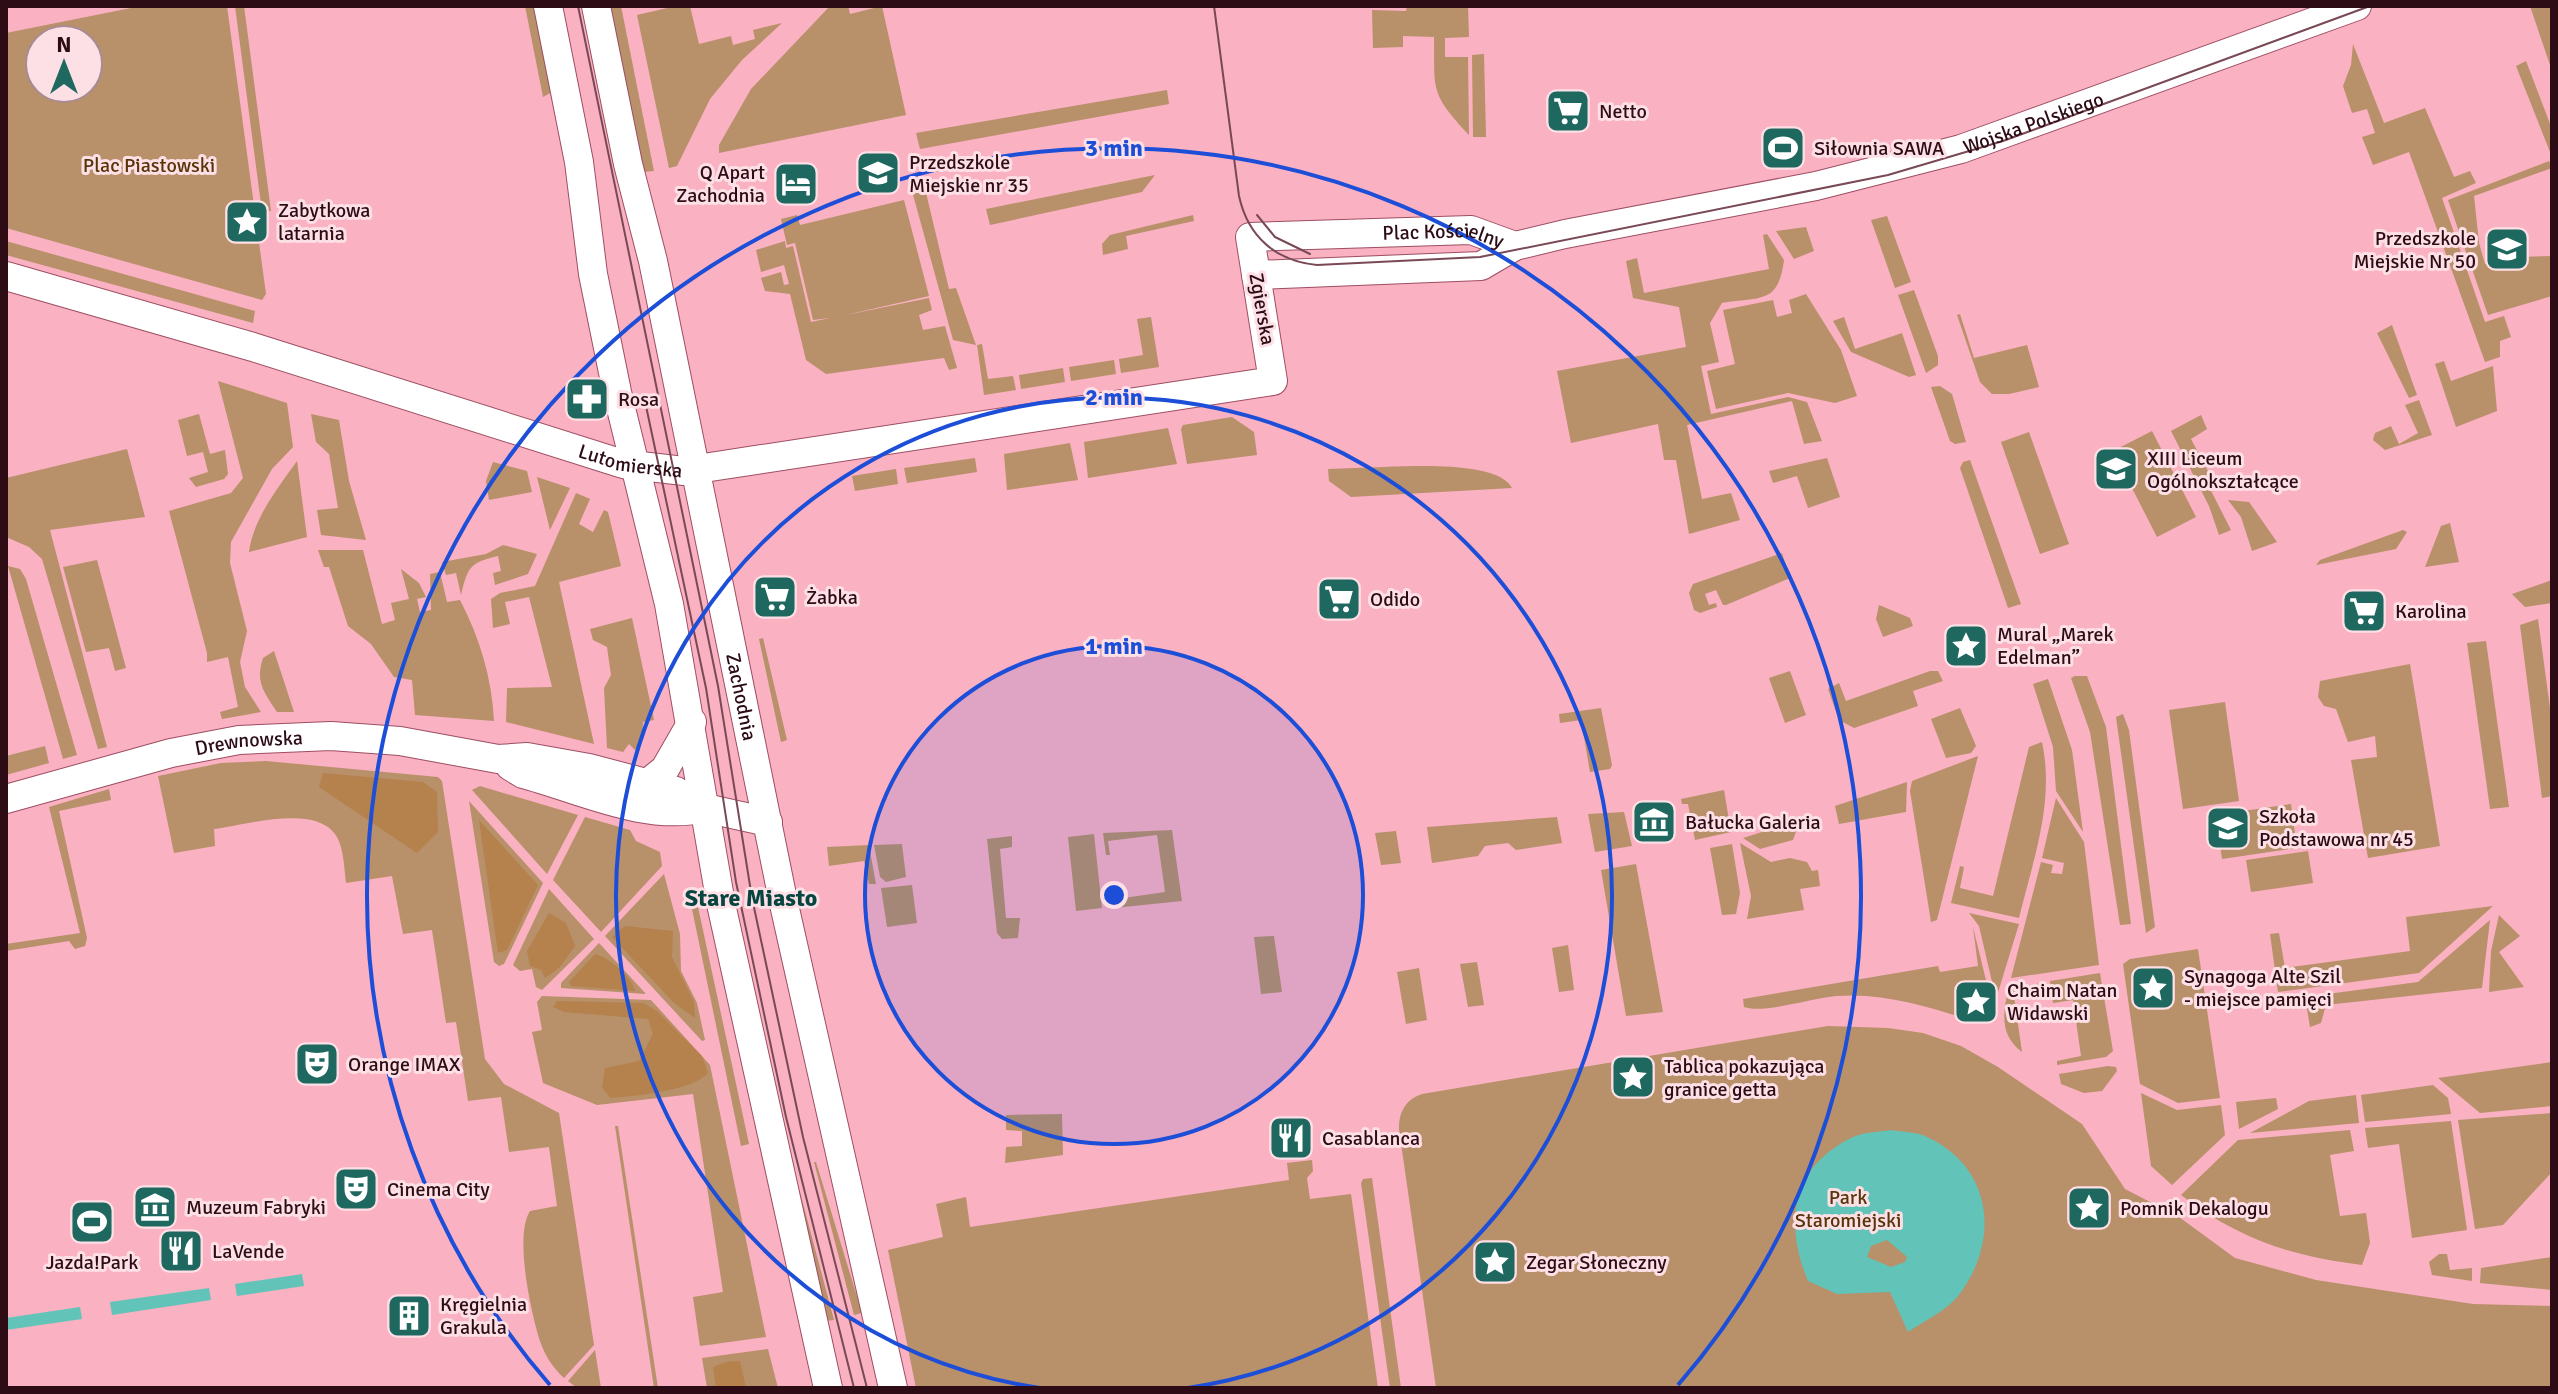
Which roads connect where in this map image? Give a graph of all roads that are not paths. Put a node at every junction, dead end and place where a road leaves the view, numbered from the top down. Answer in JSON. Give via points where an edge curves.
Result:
{"nodes":[{"id":1,"x":548,"y":6,"type":"edge"},
{"id":2,"x":596,"y":6,"type":"edge"},
{"id":3,"x":2357,"y":6,"type":"edge"},
{"id":4,"x":1250,"y":237,"type":"joint"},
{"id":5,"x":1515,"y":246,"type":"junction"},
{"id":6,"x":1256,"y":275,"type":"junction"},
{"id":7,"x":6,"y":276,"type":"edge"},
{"id":8,"x":1273,"y":381,"type":"joint"},
{"id":9,"x":635,"y":466,"type":"junction"},
{"id":10,"x":696,"y":470,"type":"junction"},
{"id":11,"x":692,"y":722,"type":"junction"},
{"id":12,"x":498,"y":759,"type":"junction"},
{"id":13,"x":649,"y":782,"type":"junction"},
{"id":14,"x":6,"y":799,"type":"edge"},
{"id":15,"x":705,"y":808,"type":"junction"},
{"id":16,"x":768,"y":822,"type":"junction"},
{"id":17,"x":828,"y":1388,"type":"edge"},
{"id":18,"x":893,"y":1388,"type":"edge"}],
"edges":[{"from":1,"to":9,"type":"main road","via":[[579,162],[593,274]]},
{"from":2,"to":10,"type":"main road","name":"Zachodnia"},
{"from":3,"to":5,"type":"main road","name":"Wojska Polskiego","via":[[1961,149],[1816,186]]},
{"from":4,"to":5,"type":"main road","name":"Plac Kościelny","via":[[1471,230]]},
{"from":4,"to":6,"type":"main road","name":"Zgierska"},
{"from":5,"to":6,"type":"main road","name":"Plac Kościelny","via":[[1488,263],[1463,268]]},
{"from":6,"to":8,"type":"main road","name":"Zgierska"},
{"from":7,"to":9,"type":"main road","name":"Lutomierska"},
{"from":8,"to":10,"type":"main road","name":"Lutomierska"},
{"from":9,"to":10,"type":"main road","name":"Lutomierska"},
{"from":9,"to":11,"type":"main road"},
{"from":10,"to":16,"type":"main road","name":"Zachodnia"},
{"from":11,"to":13,"type":"main road","via":[[665,769]]},
{"from":11,"to":15,"type":"main road"},
{"from":12,"to":13,"type":"main road","name":"Drewnowska","via":[[527,757]]},
{"from":12,"to":14,"type":"main road","name":"Drewnowska","via":[[380,739],[263,738],[145,758]]},
{"from":12,"to":15,"type":"main road","name":"Drewnowska","via":[[523,774],[641,808]]},
{"from":13,"to":15,"type":"main road","name":"Drewnowska"},
{"from":15,"to":16,"type":"main road"},
{"from":15,"to":17,"type":"main road","via":[[738,984]]},
{"from":16,"to":18,"type":"main road","name":"Zachodnia"}]}
